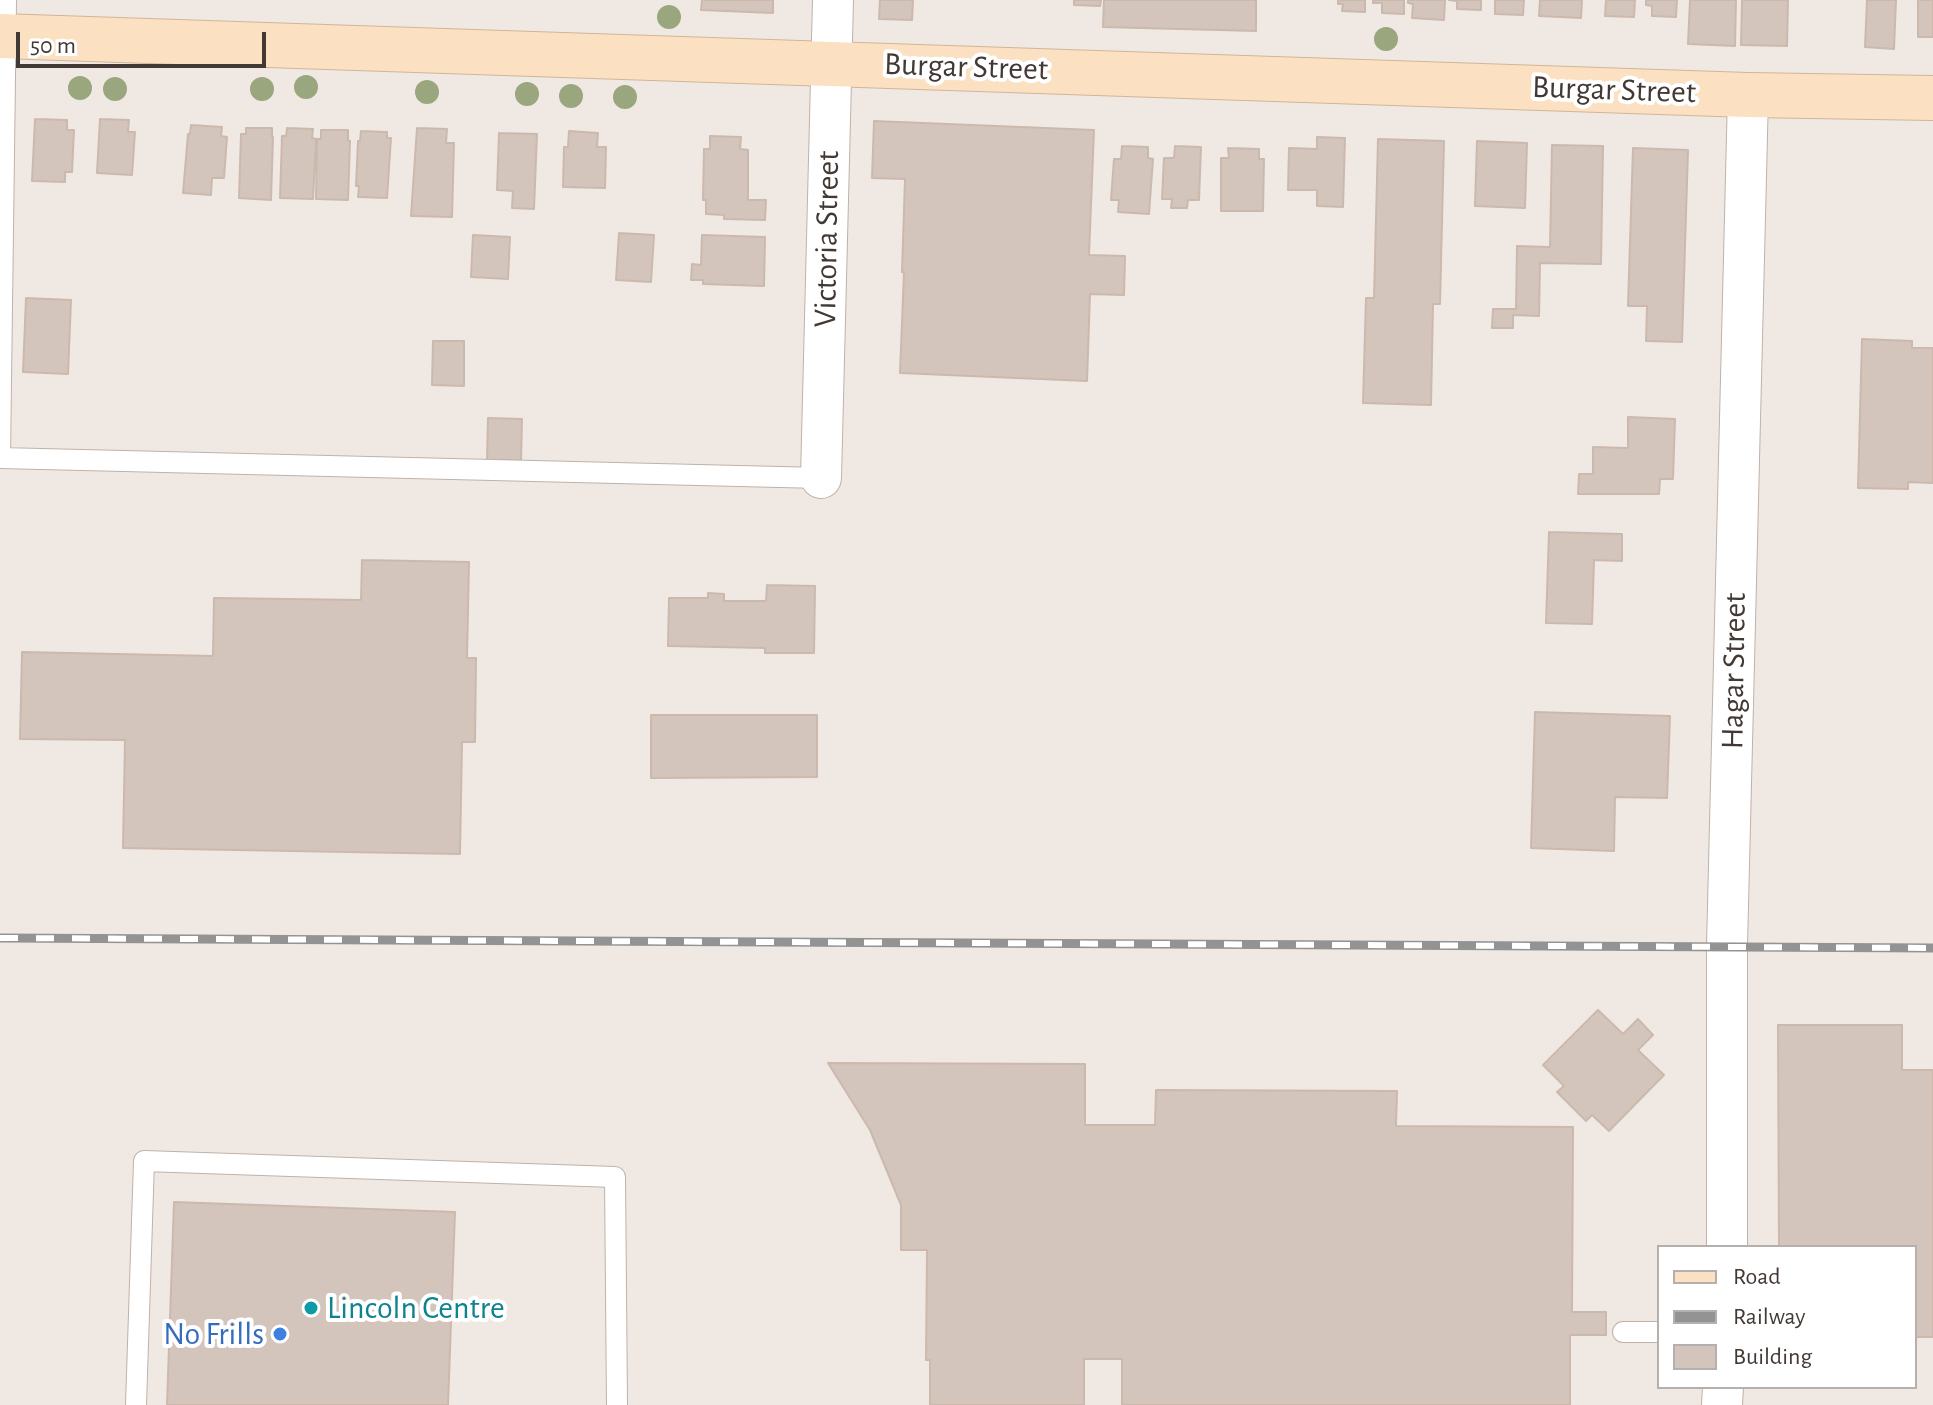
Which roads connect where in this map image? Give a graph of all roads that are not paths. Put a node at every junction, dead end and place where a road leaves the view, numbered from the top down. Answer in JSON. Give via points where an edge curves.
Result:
{"nodes":[{"id":1,"x":833,"y":0,"type":"edge"},
{"id":2,"x":3,"y":24,"type":"edge"},
{"id":3,"x":832,"y":63,"type":"junction"},
{"id":4,"x":1748,"y":95,"type":"junction"},
{"id":5,"x":1933,"y":98,"type":"edge"},
{"id":6,"x":821,"y":478,"type":"joint"},
{"id":7,"x":1727,"y":1245,"type":"edge"},
{"id":8,"x":1623,"y":1332,"type":"dead end"},
{"id":9,"x":1657,"y":1332,"type":"edge"},
{"id":10,"x":136,"y":1405,"type":"edge"},
{"id":11,"x":617,"y":1405,"type":"edge"}],
"edges":[{"from":1,"to":3,"type":"street","name":"Victoria Street"},
{"from":2,"to":3,"type":"street","name":"Burgar Street"},
{"from":2,"to":6,"type":"lane","via":[[0,458]]},
{"from":3,"to":4,"type":"street","name":"Burgar Street"},
{"from":3,"to":6,"type":"street","name":"Victoria Street"},
{"from":4,"to":5,"type":"street","name":"Burgar Street"},
{"from":4,"to":7,"type":"street","name":"Hagar Street","via":[[1727,946]]},
{"from":8,"to":9,"type":"lane"},
{"from":10,"to":11,"type":"lane","via":[[144,1161],[615,1177]]}]}
